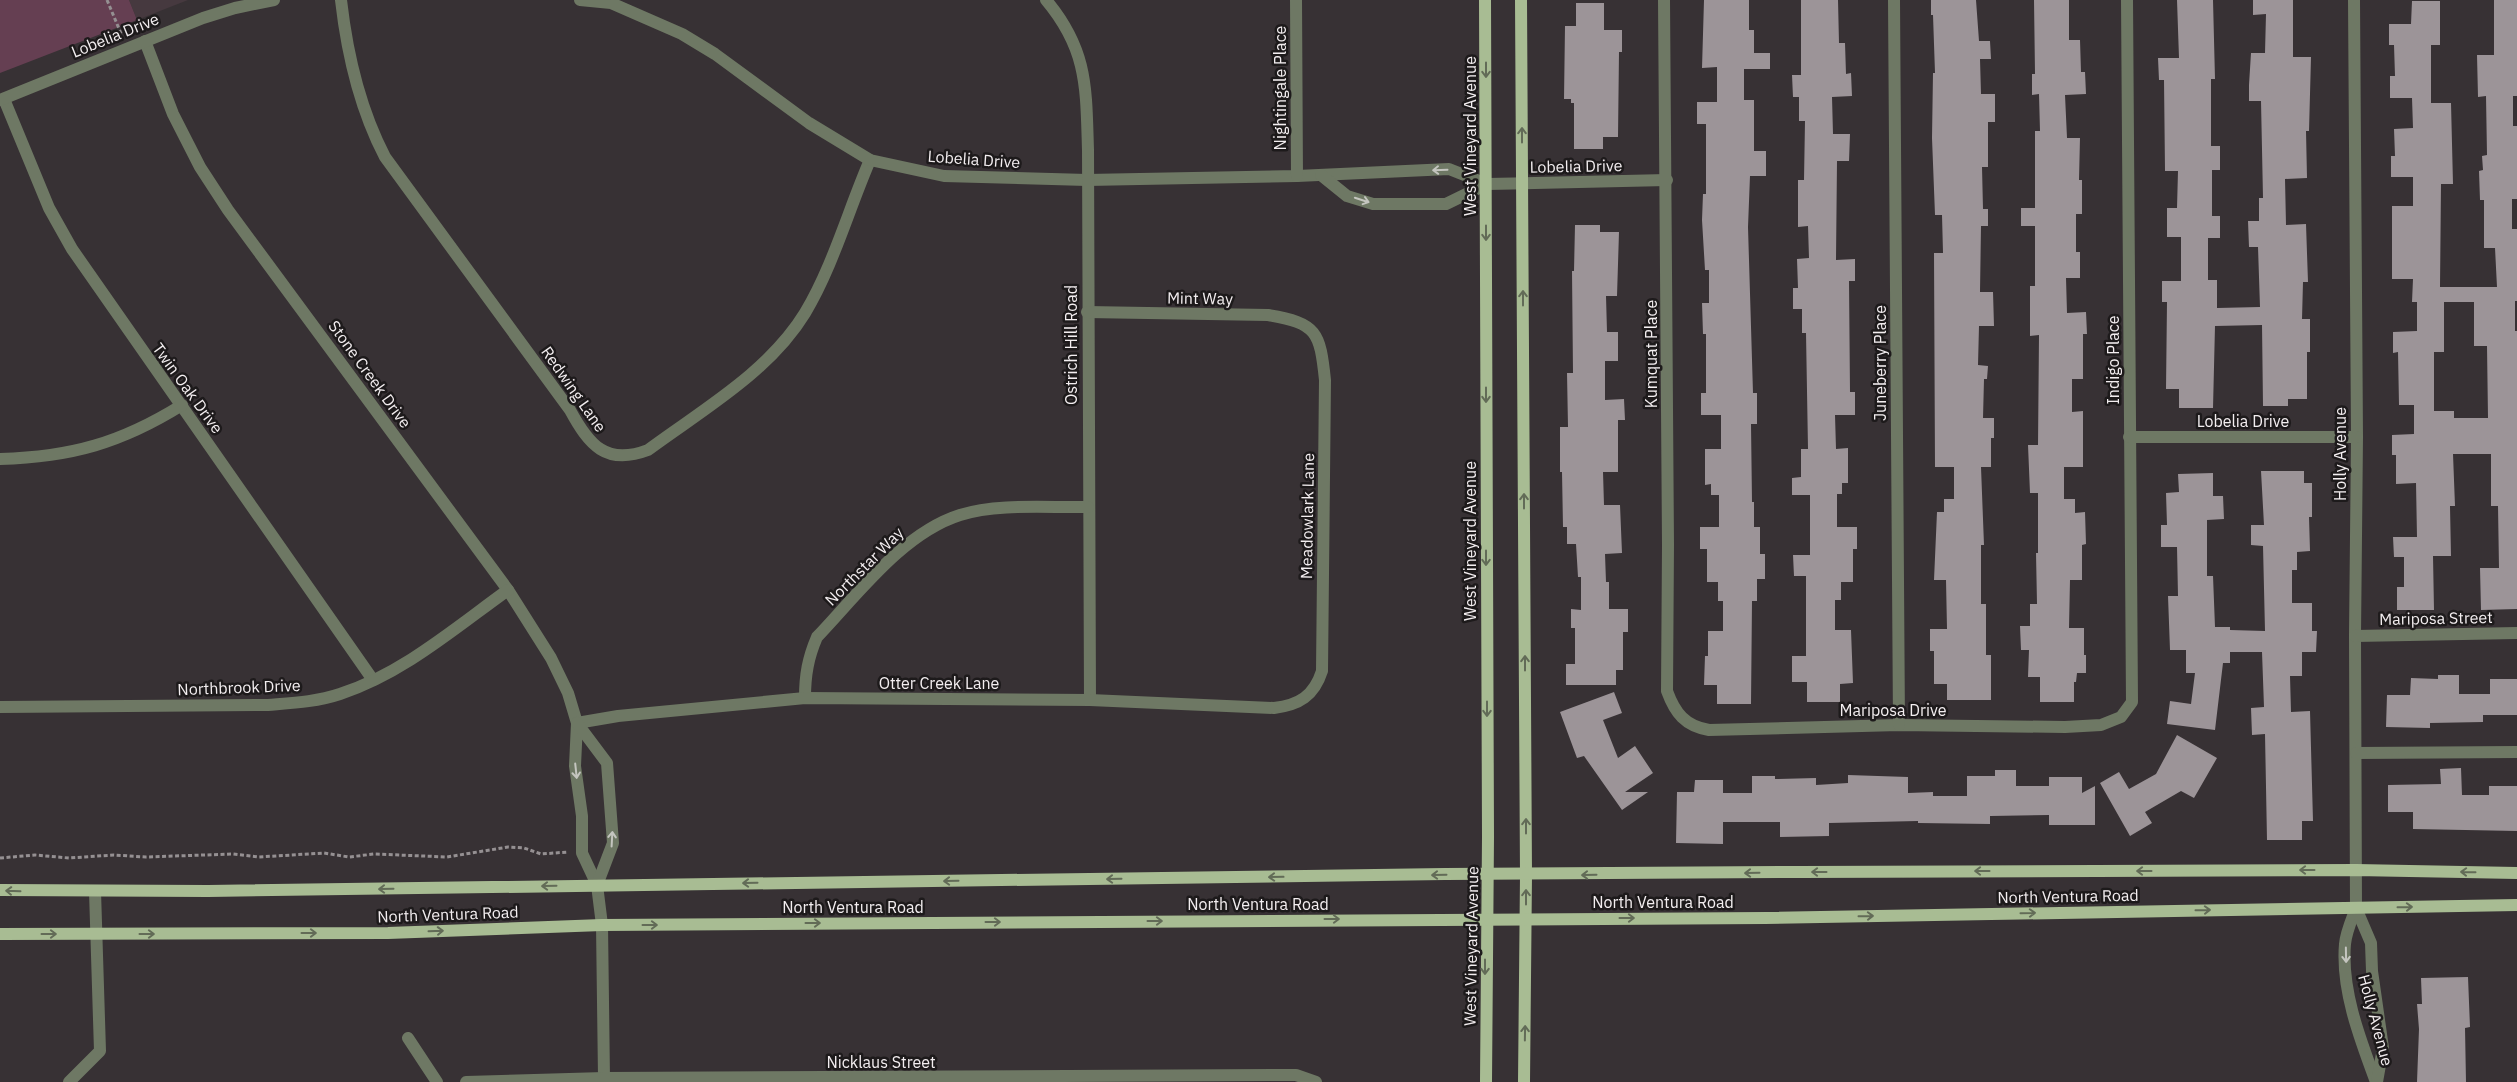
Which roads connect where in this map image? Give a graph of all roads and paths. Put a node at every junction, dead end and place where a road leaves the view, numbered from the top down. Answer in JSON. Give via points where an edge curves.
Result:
{"nodes":[{"id":1,"x":107,"y":0,"type":"edge"},
{"id":2,"x":274,"y":0,"type":"edge"},
{"id":3,"x":341,"y":0,"type":"edge"},
{"id":4,"x":580,"y":0,"type":"edge"},
{"id":5,"x":1046,"y":0,"type":"edge"},
{"id":6,"x":1296,"y":0,"type":"edge"},
{"id":7,"x":1485,"y":0,"type":"edge"},
{"id":8,"x":1521,"y":0,"type":"edge"},
{"id":9,"x":1664,"y":0,"type":"edge"},
{"id":10,"x":1894,"y":0,"type":"edge"},
{"id":11,"x":2127,"y":0,"type":"edge"},
{"id":12,"x":2354,"y":0,"type":"edge"},
{"id":13,"x":611,"y":2,"type":"edge"},
{"id":14,"x":145,"y":41,"type":"junction"},
{"id":15,"x":126,"y":48,"type":"junction"},
{"id":16,"x":2,"y":99,"type":"edge"},
{"id":17,"x":870,"y":160,"type":"junction"},
{"id":18,"x":1321,"y":174,"type":"junction"},
{"id":19,"x":1296,"y":176,"type":"junction"},
{"id":20,"x":1087,"y":180,"type":"junction"},
{"id":21,"x":1667,"y":180,"type":"junction"},
{"id":22,"x":1522,"y":183,"type":"junction"},
{"id":23,"x":1486,"y":184,"type":"junction"},
{"id":24,"x":1087,"y":312,"type":"junction"},
{"id":25,"x":1309,"y":327,"type":"joint"},
{"id":26,"x":182,"y":405,"type":"junction"},
{"id":27,"x":2357,"y":436,"type":"junction"},
{"id":28,"x":2129,"y":437,"type":"junction"},
{"id":29,"x":0,"y":459,"type":"edge"},
{"id":30,"x":1088,"y":507,"type":"junction"},
{"id":31,"x":508,"y":590,"type":"junction"},
{"id":32,"x":2517,"y":634,"type":"edge"},
{"id":33,"x":2355,"y":636,"type":"junction"},
{"id":34,"x":373,"y":680,"type":"junction"},
{"id":35,"x":805,"y":698,"type":"junction"},
{"id":36,"x":1090,"y":700,"type":"junction"},
{"id":37,"x":1301,"y":701,"type":"joint"},
{"id":38,"x":1672,"y":706,"type":"joint"},
{"id":39,"x":0,"y":707,"type":"edge"},
{"id":40,"x":2121,"y":717,"type":"joint"},
{"id":41,"x":577,"y":723,"type":"junction"},
{"id":42,"x":1899,"y":725,"type":"junction"},
{"id":43,"x":2517,"y":752,"type":"edge"},
{"id":44,"x":2356,"y":753,"type":"junction"},
{"id":45,"x":582,"y":853,"type":"junction"},
{"id":46,"x":0,"y":858,"type":"edge"},
{"id":47,"x":2356,"y":870,"type":"junction"},
{"id":48,"x":2517,"y":873,"type":"edge"},
{"id":49,"x":1488,"y":874,"type":"junction"},
{"id":50,"x":1526,"y":875,"type":"junction"},
{"id":51,"x":597,"y":885,"type":"junction"},
{"id":52,"x":0,"y":890,"type":"edge"},
{"id":53,"x":96,"y":891,"type":"junction"},
{"id":54,"x":2517,"y":905,"type":"edge"},
{"id":55,"x":2356,"y":908,"type":"junction"},
{"id":56,"x":1487,"y":918,"type":"junction"},
{"id":57,"x":1526,"y":918,"type":"junction"},
{"id":58,"x":602,"y":925,"type":"junction"},
{"id":59,"x":0,"y":934,"type":"edge"},
{"id":60,"x":98,"y":934,"type":"junction"},
{"id":61,"x":408,"y":1038,"type":"dead end"},
{"id":62,"x":604,"y":1078,"type":"junction"},
{"id":63,"x":928,"y":1080,"type":"edge"},
{"id":64,"x":69,"y":1082,"type":"edge"},
{"id":65,"x":437,"y":1082,"type":"edge"},
{"id":66,"x":466,"y":1082,"type":"edge"},
{"id":67,"x":1316,"y":1082,"type":"edge"},
{"id":68,"x":1486,"y":1082,"type":"edge"},
{"id":69,"x":1524,"y":1082,"type":"edge"},
{"id":70,"x":2376,"y":1082,"type":"edge"}],
"edges":[{"from":1,"to":15,"type":"path"},
{"from":2,"to":14,"type":"street","name":"Lobelia Drive","via":[[203,18]]},
{"from":3,"to":17,"type":"street","name":"Redwing Lane","via":[[363,106],[385,157],[570,410],[582,431],[595,447],[609,454],[636,455],[648,450],[752,373],[783,342],[804,315],[820,286]]},
{"from":4,"to":13,"type":"street","name":"Lobelia Drive"},
{"from":5,"to":20,"type":"street","name":"Ostrich Hill Road","via":[[1071,36],[1082,63],[1086,86]]},
{"from":6,"to":19,"type":"street","name":"Nightingale Place"},
{"from":7,"to":23,"type":"main road","name":"West Vineyard Avenue","one_way":true},
{"from":22,"to":8,"type":"main road","one_way":true},
{"from":9,"to":21,"type":"street","name":"Kumquat Place"},
{"from":10,"to":42,"type":"street","name":"Juneberry Place"},
{"from":11,"to":28,"type":"street","name":"Indigo Place"},
{"from":12,"to":27,"type":"street","name":"Holly Avenue"},
{"from":13,"to":17,"type":"street","name":"Lobelia Drive","via":[[707,49],[809,123]]},
{"from":14,"to":15,"type":"street","name":"Lobelia Drive"},
{"from":14,"to":31,"type":"street","name":"Stone Creek Drive","via":[[173,114],[200,167],[228,210]]},
{"from":15,"to":16,"type":"street","name":"Lobelia Drive"},
{"from":16,"to":26,"type":"street","name":"Twin Oak Drive","via":[[49,208],[72,249]]},
{"from":17,"to":20,"type":"street","name":"Lobelia Drive","via":[[944,176]]},
{"from":18,"to":19,"type":"street","name":"Lobelia Drive"},
{"from":23,"to":18,"type":"street","name":"Lobelia Drive","one_way":true,"via":[[1449,170]]},
{"from":18,"to":23,"type":"street","name":"Lobelia Drive","one_way":true,"via":[[1347,196],[1374,204],[1446,204]]},
{"from":19,"to":20,"type":"street","name":"Lobelia Drive"},
{"from":20,"to":24,"type":"street","name":"Ostrich Hill Road"},
{"from":21,"to":22,"type":"street","name":"Lobelia Drive"},
{"from":21,"to":38,"type":"street","name":"Kumquat Place","via":[[1667,691]]},
{"from":22,"to":23,"type":"street","name":"Lobelia Drive"},
{"from":50,"to":22,"type":"main road","one_way":true},
{"from":23,"to":49,"type":"main road","name":"West Vineyard Avenue","one_way":true},
{"from":24,"to":25,"type":"street","name":"Mint Way","via":[[1268,315],[1293,319]]},
{"from":24,"to":30,"type":"street","name":"Ostrich Hill Road"},
{"from":25,"to":37,"type":"street","name":"Meadowlark Lane","via":[[1316,334],[1325,380],[1322,671],[1318,683]]},
{"from":26,"to":29,"type":"street","via":[[149,426],[77,452]]},
{"from":26,"to":34,"type":"street","name":"Twin Oak Drive"},
{"from":27,"to":28,"type":"street","name":"Lobelia Drive"},
{"from":27,"to":33,"type":"street","name":"Holly Avenue"},
{"from":28,"to":40,"type":"street","name":"Indigo Place","via":[[2133,693],[2132,702]]},
{"from":30,"to":35,"type":"street","name":"Northstar Way","via":[[980,511],[933,526],[908,542],[817,637],[805,675]]},
{"from":30,"to":36,"type":"street","name":"Ostrich Hill Road"},
{"from":31,"to":34,"type":"street","name":"Northbrook Drive","via":[[410,660]]},
{"from":31,"to":41,"type":"street","name":"Stone Creek Drive","via":[[551,658],[568,693]]},
{"from":32,"to":33,"type":"street","name":"Mariposa Street"},
{"from":33,"to":44,"type":"street","name":"Holly Avenue"},
{"from":34,"to":39,"type":"street","name":"Northbrook Drive","via":[[340,694],[307,702],[268,705]]},
{"from":35,"to":36,"type":"street","name":"Otter Creek Lane"},
{"from":35,"to":41,"type":"street","name":"Otter Creek Lane"},
{"from":36,"to":37,"type":"street","name":"Otter Creek Lane","via":[[1274,708]]},
{"from":38,"to":42,"type":"street","name":"Mariposa Drive","via":[[1680,718],[1696,728],[1709,730]]},
{"from":40,"to":42,"type":"street","name":"Mariposa Drive","via":[[2101,725],[2065,727]]},
{"from":41,"to":45,"type":"street","name":"Stone Creek Drive","one_way":true,"via":[[575,766],[582,816]]},
{"from":51,"to":41,"type":"street","name":"Stone Creek Drive","one_way":true,"via":[[613,843],[607,763]]},
{"from":43,"to":44,"type":"street"},
{"from":44,"to":47,"type":"street","name":"Holly Avenue"},
{"from":45,"to":46,"type":"path","via":[[541,854],[508,847],[447,857],[374,854],[349,857],[324,853],[259,857],[232,854]]},
{"from":45,"to":51,"type":"street","name":"Stone Creek Drive"},
{"from":48,"to":47,"type":"main road","name":"North Ventura Road","one_way":true},
{"from":47,"to":50,"type":"main road","name":"North Ventura Road","one_way":true},
{"from":47,"to":55,"type":"street","name":"Holly Avenue"},
{"from":49,"to":50,"type":"main road","name":"North Ventura Road"},
{"from":49,"to":51,"type":"main road","name":"North Ventura Road","one_way":true},
{"from":49,"to":56,"type":"main road","name":"West Vineyard Avenue"},
{"from":57,"to":50,"type":"main road","one_way":true},
{"from":51,"to":53,"type":"main road","name":"North Ventura Road","one_way":true},
{"from":51,"to":58,"type":"street","name":"Stone Creek Drive"},
{"from":53,"to":52,"type":"main road","name":"North Ventura Road","one_way":true},
{"from":53,"to":60,"type":"street"},
{"from":55,"to":54,"type":"main road","name":"North Ventura Road","one_way":true},
{"from":57,"to":55,"type":"main road","name":"North Ventura Road","one_way":true,"via":[[1775,918]]},
{"from":55,"to":70,"type":"street","name":"Holly Avenue","via":[[2371,943],[2383,1048]]},
{"from":55,"to":70,"type":"street","name":"Holly Avenue","one_way":true,"via":[[2345,943],[2346,972],[2351,1002]]},
{"from":56,"to":57,"type":"main road","name":"North Ventura Road"},
{"from":58,"to":56,"type":"main road","name":"North Ventura Road","one_way":true},
{"from":56,"to":68,"type":"main road","name":"West Vineyard Avenue","one_way":true},
{"from":69,"to":57,"type":"main road","one_way":true},
{"from":60,"to":58,"type":"main road","name":"North Ventura Road","one_way":true,"via":[[388,933]]},
{"from":58,"to":62,"type":"street","name":"Stone Creek Drive"},
{"from":59,"to":60,"type":"main road","name":"North Ventura Road","one_way":true},
{"from":60,"to":64,"type":"street","via":[[100,1051]]},
{"from":61,"to":65,"type":"street"},
{"from":62,"to":63,"type":"street","name":"Nicklaus Street"},
{"from":62,"to":66,"type":"street","name":"Nicklaus Street"},
{"from":63,"to":67,"type":"street","name":"Nicklaus Street","via":[[1296,1075]]}]}
